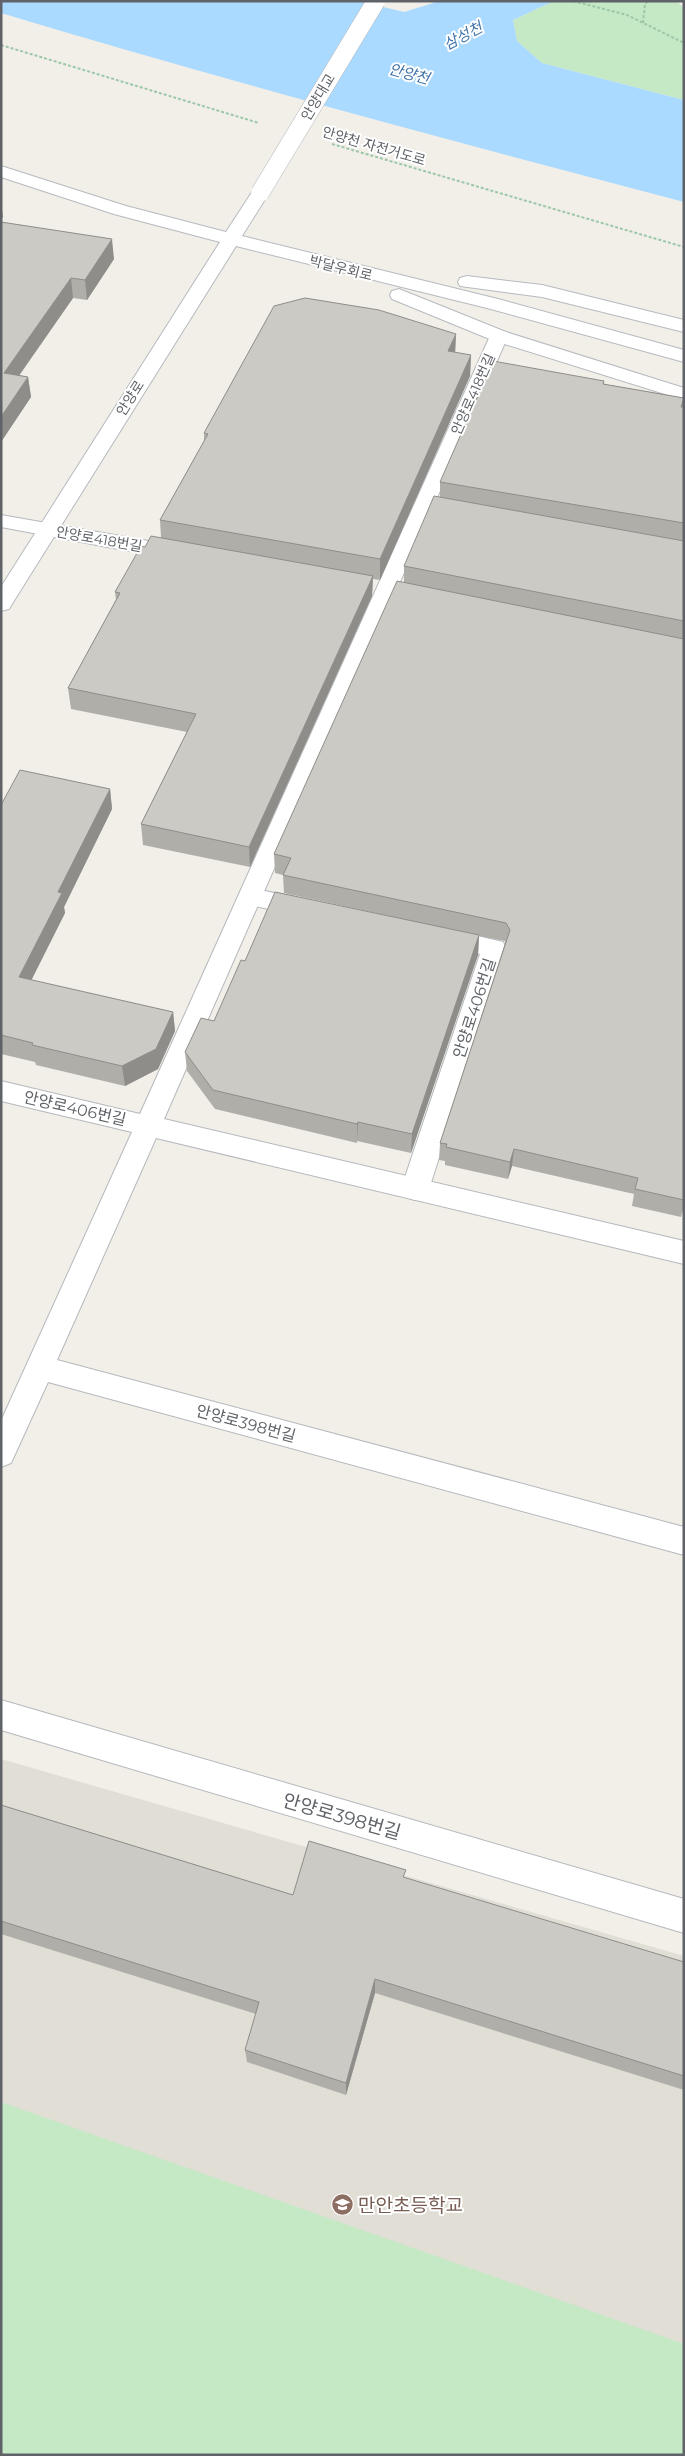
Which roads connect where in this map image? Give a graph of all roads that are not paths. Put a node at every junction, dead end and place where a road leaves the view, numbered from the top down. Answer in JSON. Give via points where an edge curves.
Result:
{"nodes":[{"id":1,"x":376,"y":1,"type":"edge"},
{"id":2,"x":1,"y":171,"type":"edge"},
{"id":3,"x":260,"y":193,"type":"joint"},
{"id":4,"x":229,"y":239,"type":"junction"},
{"id":5,"x":329,"y":265,"type":"junction"},
{"id":6,"x":684,"y":326,"type":"edge"},
{"id":7,"x":499,"y":336,"type":"junction"},
{"id":8,"x":684,"y":356,"type":"edge"},
{"id":9,"x":684,"y":394,"type":"edge"},
{"id":10,"x":1,"y":521,"type":"edge"},
{"id":11,"x":47,"y":530,"type":"junction"},
{"id":12,"x":193,"y":556,"type":"edge"},
{"id":13,"x":1,"y":604,"type":"edge"},
{"id":14,"x":252,"y":897,"type":"junction"},
{"id":15,"x":329,"y":913,"type":"edge"},
{"id":16,"x":416,"y":931,"type":"edge"},
{"id":17,"x":1,"y":1091,"type":"edge"},
{"id":18,"x":150,"y":1126,"type":"junction"},
{"id":19,"x":415,"y":1189,"type":"junction"},
{"id":20,"x":684,"y":1253,"type":"edge"},
{"id":21,"x":40,"y":1368,"type":"junction"},
{"id":22,"x":1,"y":1454,"type":"edge"},
{"id":23,"x":684,"y":1541,"type":"edge"},
{"id":24,"x":1,"y":1716,"type":"edge"},
{"id":25,"x":684,"y":1916,"type":"edge"}],
"edges":[{"from":1,"to":3,"type":"street","name":"안양대교","bridge":true},
{"from":2,"to":4,"type":"street","name":"박달우회로","via":[[120,210]]},
{"from":3,"to":4,"type":"street","name":"안양로"},
{"from":4,"to":5,"type":"street","name":"박달우회로"},
{"from":4,"to":11,"type":"street","name":"안양로"},
{"from":5,"to":6,"type":"street","via":[[542,291]]},
{"from":5,"to":7,"type":"street"},
{"from":5,"to":8,"type":"street","name":"박달우회로","via":[[491,303]]},
{"from":7,"to":9,"type":"street"},
{"from":7,"to":14,"type":"street","name":"안양로418번길","via":[[434,508],[388,590]]},
{"from":10,"to":11,"type":"street","name":"안양로418번길"},
{"from":11,"to":12,"type":"street","name":"안양로418번길"},
{"from":11,"to":13,"type":"street","name":"안양로"},
{"from":14,"to":15,"type":"street"},
{"from":14,"to":18,"type":"street"},
{"from":16,"to":19,"type":"street","name":"안양로406번길","via":[[494,948]]},
{"from":17,"to":18,"type":"street","name":"안양로406번길"},
{"from":18,"to":19,"type":"street","name":"안양로406번길"},
{"from":18,"to":21,"type":"street"},
{"from":19,"to":20,"type":"street","name":"안양로406번길"},
{"from":21,"to":22,"type":"street"},
{"from":21,"to":23,"type":"street","name":"안양로398번길"},
{"from":24,"to":25,"type":"street","name":"안양로398번길"}]}
